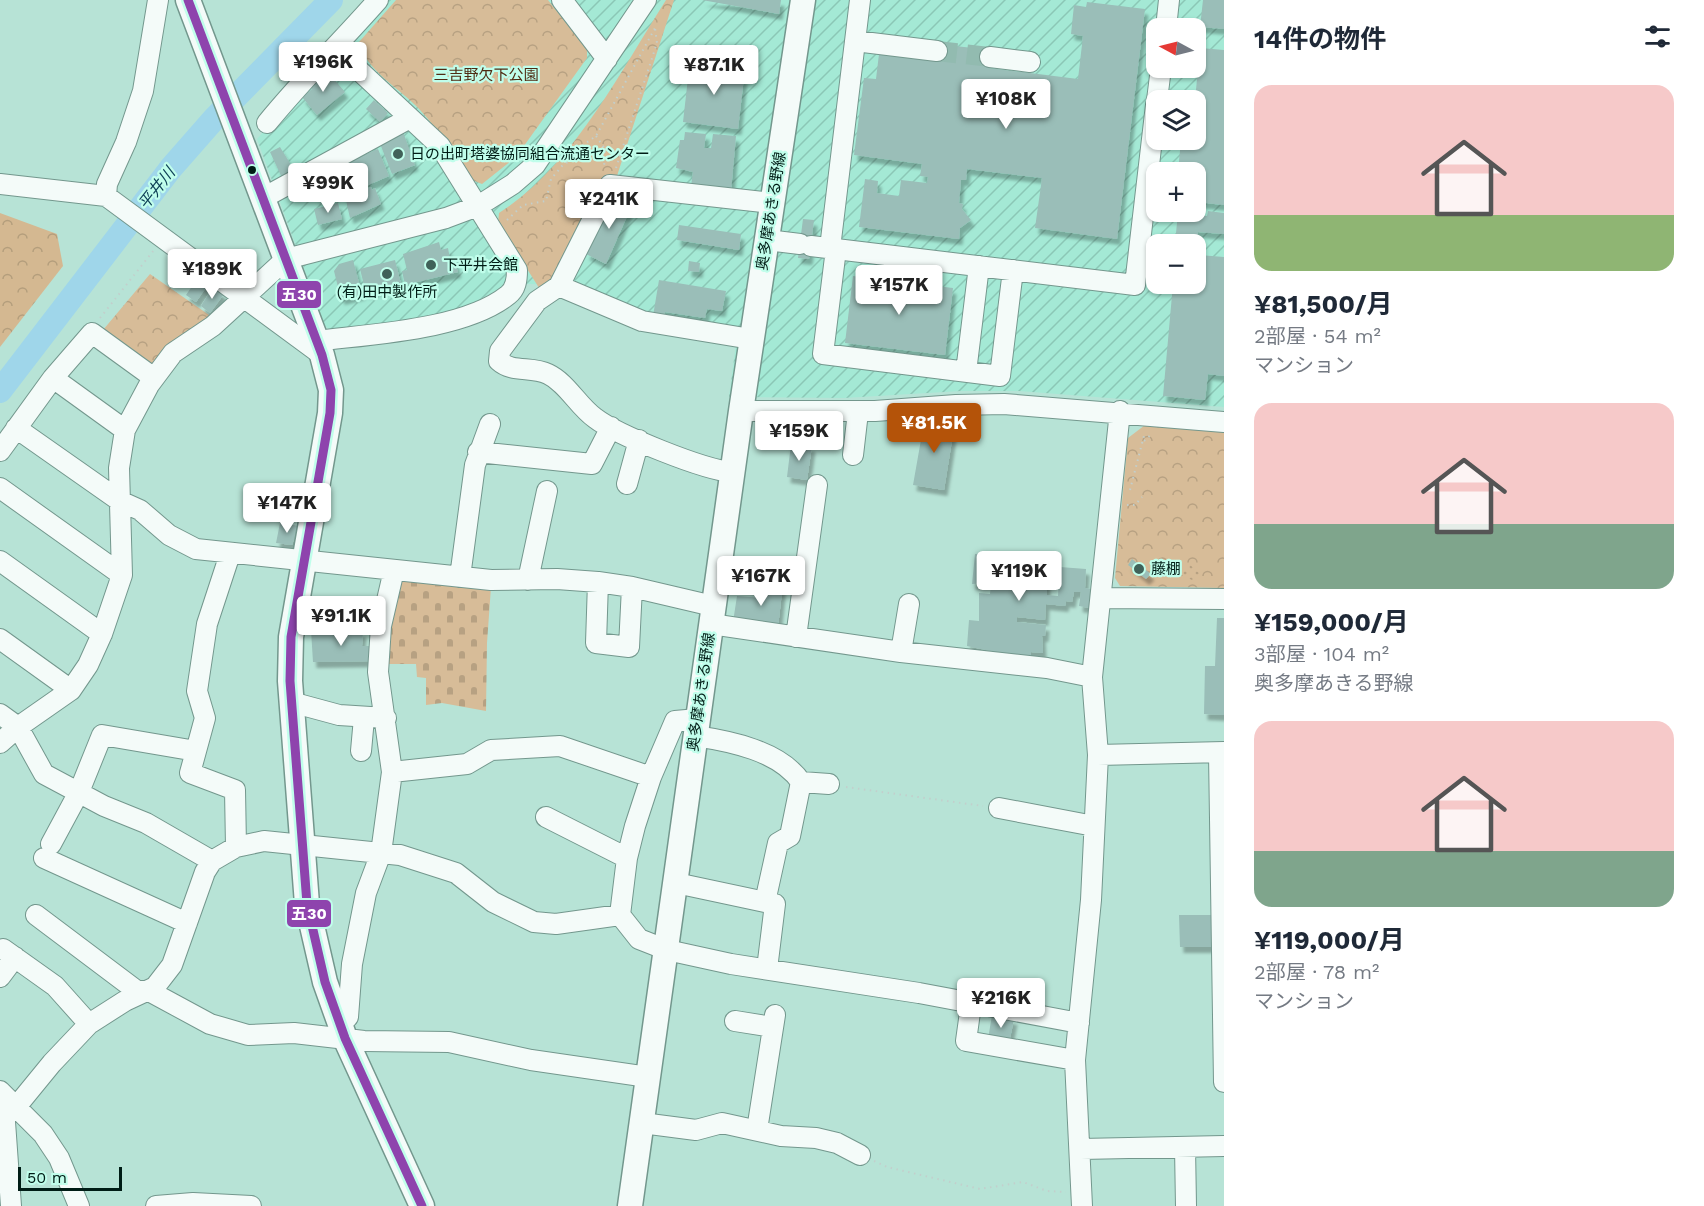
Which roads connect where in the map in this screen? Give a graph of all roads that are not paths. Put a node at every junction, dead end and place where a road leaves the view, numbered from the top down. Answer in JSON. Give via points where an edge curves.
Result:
{"nodes":[{"id":1,"x":158,"y":0,"type":"edge"},
{"id":2,"x":188,"y":0,"type":"edge"},
{"id":3,"x":378,"y":0,"type":"edge"},
{"id":4,"x":562,"y":0,"type":"edge"},
{"id":5,"x":646,"y":0,"type":"edge"},
{"id":6,"x":803,"y":0,"type":"edge"},
{"id":7,"x":860,"y":0,"type":"edge"},
{"id":8,"x":1169,"y":0,"type":"edge"},
{"id":9,"x":1167,"y":18,"type":"edge"},
{"id":10,"x":855,"y":41,"type":"junction"},
{"id":11,"x":335,"y":48,"type":"junction"},
{"id":12,"x":937,"y":51,"type":"tunnel mouth"},
{"id":13,"x":990,"y":57,"type":"tunnel mouth"},
{"id":14,"x":607,"y":59,"type":"junction"},
{"id":15,"x":1030,"y":62,"type":"dead end"},
{"id":16,"x":408,"y":119,"type":"junction"},
{"id":17,"x":267,"y":123,"type":"dead end"},
{"id":18,"x":1150,"y":150,"type":"edge"},
{"id":19,"x":0,"y":184,"type":"edge"},
{"id":20,"x":108,"y":198,"type":"junction"},
{"id":21,"x":263,"y":198,"type":"junction"},
{"id":22,"x":772,"y":203,"type":"junction"},
{"id":23,"x":478,"y":206,"type":"junction"},
{"id":24,"x":767,"y":240,"type":"junction"},
{"id":25,"x":819,"y":247,"type":"junction"},
{"id":26,"x":286,"y":259,"type":"junction"},
{"id":27,"x":979,"y":266,"type":"junction"},
{"id":28,"x":1012,"y":270,"type":"junction"},
{"id":29,"x":559,"y":286,"type":"junction"},
{"id":30,"x":246,"y":298,"type":"junction"},
{"id":31,"x":751,"y":339,"type":"junction"},
{"id":32,"x":319,"y":348,"type":"junction"},
{"id":33,"x":966,"y":372,"type":"junction"},
{"id":34,"x":53,"y":378,"type":"junction"},
{"id":35,"x":154,"y":378,"type":"junction"},
{"id":36,"x":741,"y":411,"type":"junction"},
{"id":37,"x":1120,"y":411,"type":"junction"},
{"id":38,"x":858,"y":412,"type":"junction"},
{"id":39,"x":1224,"y":422,"type":"edge"},
{"id":40,"x":490,"y":424,"type":"dead end"},
{"id":41,"x":611,"y":427,"type":"junction"},
{"id":42,"x":16,"y":428,"type":"junction"},
{"id":43,"x":125,"y":430,"type":"junction"},
{"id":44,"x":639,"y":440,"type":"junction"},
{"id":45,"x":0,"y":451,"type":"edge"},
{"id":46,"x":478,"y":452,"type":"junction"},
{"id":47,"x":853,"y":455,"type":"dead end"},
{"id":48,"x":732,"y":472,"type":"junction"},
{"id":49,"x":627,"y":484,"type":"dead end"},
{"id":50,"x":817,"y":485,"type":"dead end"},
{"id":51,"x":0,"y":488,"type":"edge"},
{"id":52,"x":547,"y":491,"type":"dead end"},
{"id":53,"x":120,"y":501,"type":"junction"},
{"id":54,"x":230,"y":554,"type":"junction"},
{"id":55,"x":304,"y":559,"type":"junction"},
{"id":56,"x":0,"y":561,"type":"edge"},
{"id":57,"x":394,"y":570,"type":"junction"},
{"id":58,"x":122,"y":575,"type":"junction"},
{"id":59,"x":460,"y":577,"type":"junction"},
{"id":60,"x":528,"y":580,"type":"junction"},
{"id":61,"x":598,"y":582,"type":"junction"},
{"id":62,"x":632,"y":587,"type":"junction"},
{"id":63,"x":1101,"y":598,"type":"junction"},
{"id":64,"x":1224,"y":599,"type":"edge"},
{"id":65,"x":909,"y":604,"type":"dead end"},
{"id":66,"x":712,"y":615,"type":"junction"},
{"id":67,"x":102,"y":634,"type":"junction"},
{"id":68,"x":796,"y":638,"type":"junction"},
{"id":69,"x":0,"y":639,"type":"edge"},
{"id":70,"x":901,"y":652,"type":"junction"},
{"id":71,"x":1092,"y":677,"type":"junction"},
{"id":72,"x":71,"y":690,"type":"junction"},
{"id":73,"x":291,"y":702,"type":"junction"},
{"id":74,"x":0,"y":714,"type":"edge"},
{"id":75,"x":364,"y":718,"type":"junction"},
{"id":76,"x":386,"y":718,"type":"junction"},
{"id":77,"x":18,"y":727,"type":"junction"},
{"id":78,"x":696,"y":727,"type":"junction"},
{"id":79,"x":0,"y":743,"type":"edge"},
{"id":80,"x":196,"y":751,"type":"junction"},
{"id":81,"x":361,"y":751,"type":"dead end"},
{"id":82,"x":1221,"y":752,"type":"edge"},
{"id":83,"x":1098,"y":755,"type":"junction"},
{"id":84,"x":392,"y":772,"type":"junction"},
{"id":85,"x":651,"y":777,"type":"junction"},
{"id":86,"x":801,"y":782,"type":"junction"},
{"id":87,"x":829,"y":784,"type":"road end"},
{"id":88,"x":79,"y":792,"type":"junction"},
{"id":89,"x":999,"y":808,"type":"road end"},
{"id":90,"x":546,"y":817,"type":"dead end"},
{"id":91,"x":1094,"y":826,"type":"junction"},
{"id":92,"x":302,"y":844,"type":"junction"},
{"id":93,"x":236,"y":847,"type":"junction"},
{"id":94,"x":381,"y":853,"type":"junction"},
{"id":95,"x":627,"y":858,"type":"junction"},
{"id":96,"x":212,"y":861,"type":"junction"},
{"id":97,"x":676,"y":883,"type":"junction"},
{"id":98,"x":765,"y":902,"type":"junction"},
{"id":99,"x":36,"y":915,"type":"dead end"},
{"id":100,"x":620,"y":915,"type":"junction"},
{"id":101,"x":187,"y":923,"type":"junction"},
{"id":102,"x":667,"y":950,"type":"junction"},
{"id":103,"x":767,"y":969,"type":"junction"},
{"id":104,"x":0,"y":977,"type":"edge"},
{"id":105,"x":149,"y":991,"type":"junction"},
{"id":106,"x":971,"y":1005,"type":"junction"},
{"id":107,"x":735,"y":1021,"type":"dead end"},
{"id":108,"x":1079,"y":1023,"type":"junction"},
{"id":109,"x":89,"y":1024,"type":"junction"},
{"id":110,"x":343,"y":1031,"type":"junction"},
{"id":111,"x":1075,"y":1060,"type":"junction"},
{"id":112,"x":648,"y":1077,"type":"junction"},
{"id":113,"x":1224,"y":1082,"type":"edge"},
{"id":114,"x":6,"y":1097,"type":"edge"},
{"id":115,"x":642,"y":1123,"type":"junction"},
{"id":116,"x":757,"y":1130,"type":"junction"},
{"id":117,"x":1224,"y":1146,"type":"edge"},
{"id":118,"x":1185,"y":1147,"type":"junction"},
{"id":119,"x":1081,"y":1149,"type":"junction"},
{"id":120,"x":860,"y":1155,"type":"road end"},
{"id":121,"x":1082,"y":1200,"type":"edge"},
{"id":122,"x":11,"y":1206,"type":"edge"},
{"id":123,"x":79,"y":1206,"type":"edge"},
{"id":124,"x":156,"y":1206,"type":"edge"},
{"id":125,"x":251,"y":1206,"type":"edge"},
{"id":126,"x":422,"y":1206,"type":"edge"},
{"id":127,"x":630,"y":1206,"type":"edge"},
{"id":128,"x":1186,"y":1206,"type":"edge"}],
"edges":[{"from":1,"to":20,"type":"street","via":[[143,91],[111,173]]},
{"from":2,"to":21,"type":"main road"},
{"from":3,"to":11,"type":"street"},
{"from":4,"to":14,"type":"street"},
{"from":5,"to":14,"type":"street"},
{"from":6,"to":22,"type":"main road","name":"奥多摩あきる野線"},
{"from":7,"to":10,"type":"street"},
{"from":8,"to":9,"type":"street"},
{"from":10,"to":12,"type":"street"},
{"from":10,"to":25,"type":"street"},
{"from":11,"to":16,"type":"street"},
{"from":11,"to":17,"type":"street"},
{"from":13,"to":15,"type":"street"},
{"from":14,"to":23,"type":"street","via":[[535,165]]},
{"from":16,"to":21,"type":"street"},
{"from":16,"to":23,"type":"street","via":[[440,146]]},
{"from":18,"to":28,"type":"street","via":[[1134,285]]},
{"from":19,"to":20,"type":"street"},
{"from":20,"to":30,"type":"street"},
{"from":21,"to":26,"type":"main road"},
{"from":22,"to":24,"type":"main road","name":"奥多摩あきる野線"},
{"from":22,"to":29,"type":"street","via":[[611,183]]},
{"from":23,"to":26,"type":"street","via":[[446,218]]},
{"from":23,"to":32,"type":"street","via":[[517,270],[517,282],[509,294],[476,313],[452,321]]},
{"from":24,"to":25,"type":"street"},
{"from":24,"to":31,"type":"main road","name":"奥多摩あきる野線"},
{"from":25,"to":27,"type":"street"},
{"from":25,"to":33,"type":"street","via":[[823,354]]},
{"from":26,"to":30,"type":"street"},
{"from":26,"to":32,"type":"main road"},
{"from":27,"to":28,"type":"street"},
{"from":27,"to":33,"type":"street"},
{"from":28,"to":33,"type":"street","via":[[1000,376]]},
{"from":29,"to":31,"type":"street","via":[[642,321]]},
{"from":29,"to":41,"type":"street","via":[[537,301],[500,351],[500,361],[506,367],[548,374],[589,414]]},
{"from":30,"to":32,"type":"street"},
{"from":30,"to":35,"type":"street","via":[[173,353]]},
{"from":31,"to":36,"type":"main road","name":"奥多摩あきる野線"},
{"from":32,"to":55,"type":"main road","via":[[332,402]]},
{"from":34,"to":35,"type":"street","via":[[92,333]]},
{"from":34,"to":42,"type":"street"},
{"from":34,"to":43,"type":"street"},
{"from":35,"to":43,"type":"street"},
{"from":36,"to":38,"type":"street"},
{"from":36,"to":48,"type":"main road","name":"奥多摩あきる野線"},
{"from":37,"to":38,"type":"street","via":[[1004,404]]},
{"from":37,"to":39,"type":"street"},
{"from":37,"to":63,"type":"street"},
{"from":38,"to":47,"type":"street"},
{"from":40,"to":46,"type":"street"},
{"from":41,"to":44,"type":"street"},
{"from":41,"to":46,"type":"street","via":[[592,464]]},
{"from":42,"to":45,"type":"street"},
{"from":42,"to":53,"type":"street"},
{"from":43,"to":53,"type":"street","via":[[119,468]]},
{"from":44,"to":48,"type":"street","via":[[719,471]]},
{"from":44,"to":49,"type":"street"},
{"from":46,"to":59,"type":"street"},
{"from":48,"to":66,"type":"main road","name":"奥多摩あきる野線"},
{"from":50,"to":68,"type":"street"},
{"from":51,"to":58,"type":"street"},
{"from":52,"to":60,"type":"street"},
{"from":53,"to":54,"type":"street","via":[[140,510],[181,542],[196,549]]},
{"from":53,"to":58,"type":"street"},
{"from":54,"to":55,"type":"street"},
{"from":54,"to":80,"type":"street","via":[[207,624],[197,691],[205,717]]},
{"from":55,"to":57,"type":"street"},
{"from":55,"to":73,"type":"main road","via":[[291,637]]},
{"from":56,"to":67,"type":"street"},
{"from":57,"to":59,"type":"street"},
{"from":57,"to":76,"type":"street","via":[[381,626],[378,672]]},
{"from":58,"to":67,"type":"street"},
{"from":59,"to":60,"type":"street"},
{"from":60,"to":61,"type":"street"},
{"from":61,"to":62,"type":"street"},
{"from":61,"to":62,"type":"street","via":[[596,643],[629,647]]},
{"from":62,"to":66,"type":"street"},
{"from":63,"to":64,"type":"street"},
{"from":63,"to":71,"type":"street"},
{"from":65,"to":70,"type":"street"},
{"from":66,"to":68,"type":"street"},
{"from":66,"to":78,"type":"main road","name":"奥多摩あきる野線"},
{"from":67,"to":72,"type":"street"},
{"from":68,"to":70,"type":"street"},
{"from":69,"to":72,"type":"street"},
{"from":70,"to":71,"type":"street","via":[[1047,668]]},
{"from":71,"to":83,"type":"street"},
{"from":72,"to":77,"type":"street"},
{"from":73,"to":75,"type":"street"},
{"from":73,"to":92,"type":"main road"},
{"from":74,"to":77,"type":"street"},
{"from":75,"to":76,"type":"street"},
{"from":75,"to":81,"type":"street"},
{"from":76,"to":84,"type":"street"},
{"from":77,"to":79,"type":"street"},
{"from":77,"to":88,"type":"street","via":[[44,774]]},
{"from":78,"to":85,"type":"street","via":[[675,721]]},
{"from":78,"to":86,"type":"street","via":[[722,741],[772,758]]},
{"from":78,"to":97,"type":"main road","name":"奥多摩あきる野線"},
{"from":80,"to":88,"type":"street","via":[[102,735]]},
{"from":80,"to":93,"type":"street","via":[[190,773],[235,790]]},
{"from":82,"to":83,"type":"street"},
{"from":82,"to":113,"type":"street"},
{"from":83,"to":91,"type":"street"},
{"from":84,"to":85,"type":"street","via":[[467,764],[491,750],[560,746]]},
{"from":84,"to":94,"type":"street"},
{"from":85,"to":95,"type":"street"},
{"from":86,"to":87,"type":"street"},
{"from":86,"to":98,"type":"street","via":[[790,836],[778,843]]},
{"from":88,"to":96,"type":"street"},
{"from":88,"to":101,"type":"street","via":[[47,851]]},
{"from":89,"to":91,"type":"street"},
{"from":90,"to":95,"type":"street"},
{"from":91,"to":108,"type":"street"},
{"from":92,"to":93,"type":"street","via":[[264,841]]},
{"from":92,"to":94,"type":"street"},
{"from":92,"to":110,"type":"main road","via":[[314,942]]},
{"from":93,"to":96,"type":"street"},
{"from":94,"to":100,"type":"street","via":[[456,873],[493,902],[534,922],[556,924]]},
{"from":94,"to":110,"type":"street","via":[[363,905]]},
{"from":95,"to":100,"type":"street"},
{"from":96,"to":101,"type":"street"},
{"from":97,"to":98,"type":"street"},
{"from":97,"to":102,"type":"main road","name":"奥多摩あきる野線"},
{"from":98,"to":103,"type":"street","via":[[774,904]]},
{"from":99,"to":105,"type":"street","via":[[137,991]]},
{"from":100,"to":102,"type":"street","via":[[639,939]]},
{"from":101,"to":105,"type":"street","via":[[172,965]]},
{"from":102,"to":103,"type":"street"},
{"from":102,"to":112,"type":"main road","name":"奥多摩あきる野線"},
{"from":103,"to":106,"type":"street"},
{"from":104,"to":109,"type":"street","via":[[9,953],[55,986]]},
{"from":105,"to":109,"type":"street"},
{"from":105,"to":110,"type":"street","via":[[210,1024],[248,1035]]},
{"from":106,"to":108,"type":"street"},
{"from":106,"to":111,"type":"street","via":[[966,1041]]},
{"from":107,"to":116,"type":"street","via":[[774,1021]]},
{"from":108,"to":111,"type":"street"},
{"from":109,"to":114,"type":"street","via":[[52,1063]]},
{"from":110,"to":112,"type":"street","via":[[364,1041],[448,1042],[531,1060]]},
{"from":110,"to":126,"type":"main road"},
{"from":111,"to":119,"type":"street"},
{"from":112,"to":115,"type":"main road","name":"奥多摩あきる野線"},
{"from":114,"to":122,"type":"street"},
{"from":114,"to":123,"type":"street","via":[[44,1134]]},
{"from":115,"to":116,"type":"street","via":[[696,1130],[722,1123]]},
{"from":115,"to":127,"type":"main road","name":"奥多摩あきる野線"},
{"from":116,"to":120,"type":"street","via":[[837,1143]]},
{"from":117,"to":118,"type":"street"},
{"from":118,"to":119,"type":"street"},
{"from":118,"to":128,"type":"street"},
{"from":119,"to":121,"type":"street"},
{"from":124,"to":125,"type":"street"}]}
